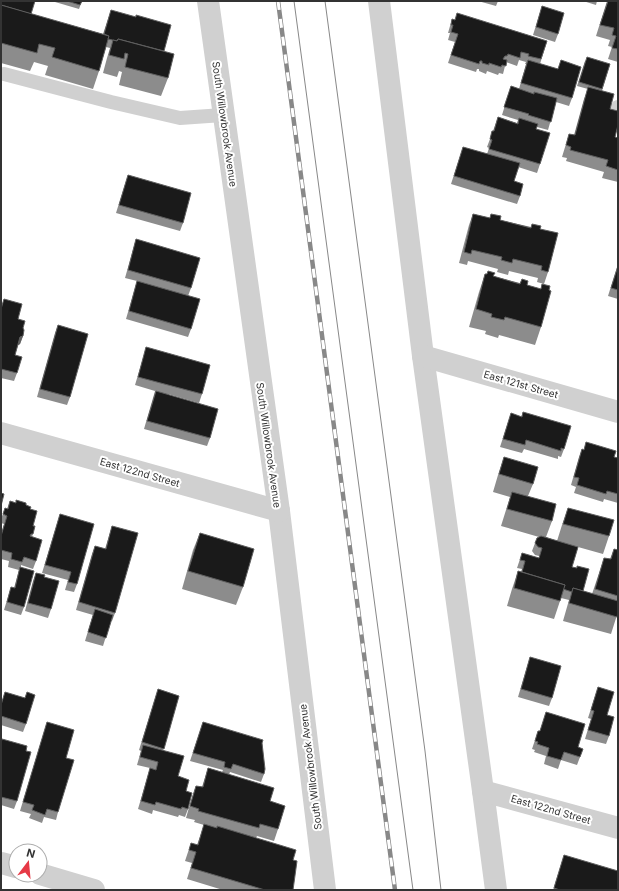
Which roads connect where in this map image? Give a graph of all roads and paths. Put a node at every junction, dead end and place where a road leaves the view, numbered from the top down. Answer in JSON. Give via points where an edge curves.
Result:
{"nodes":[{"id":1,"x":208,"y":1,"type":"edge"},
{"id":2,"x":379,"y":1,"type":"edge"},
{"id":3,"x":4,"y":74,"type":"dead end"},
{"id":4,"x":223,"y":116,"type":"junction"},
{"id":5,"x":424,"y":356,"type":"junction"},
{"id":6,"x":618,"y":412,"type":"edge"},
{"id":7,"x":1,"y":433,"type":"edge"},
{"id":8,"x":279,"y":511,"type":"junction"},
{"id":9,"x":483,"y":791,"type":"junction"},
{"id":10,"x":618,"y":828,"type":"edge"},
{"id":11,"x":48,"y":876,"type":"edge"},
{"id":12,"x":94,"y":890,"type":"edge"},
{"id":13,"x":325,"y":890,"type":"edge"},
{"id":14,"x":496,"y":890,"type":"edge"}],
"edges":[{"from":1,"to":4,"type":"street","name":"South Willowbrook Avenue"},
{"from":2,"to":5,"type":"street"},
{"from":3,"to":4,"type":"lane","via":[[180,118]]},
{"from":4,"to":8,"type":"street","name":"South Willowbrook Avenue"},
{"from":5,"to":6,"type":"street","name":"East 121st Street"},
{"from":5,"to":9,"type":"street"},
{"from":7,"to":8,"type":"street","name":"East 122nd Street"},
{"from":8,"to":13,"type":"street","name":"South Willowbrook Avenue"},
{"from":9,"to":10,"type":"street","name":"East 122nd Street"},
{"from":9,"to":14,"type":"street"},
{"from":11,"to":12,"type":"street"}]}
